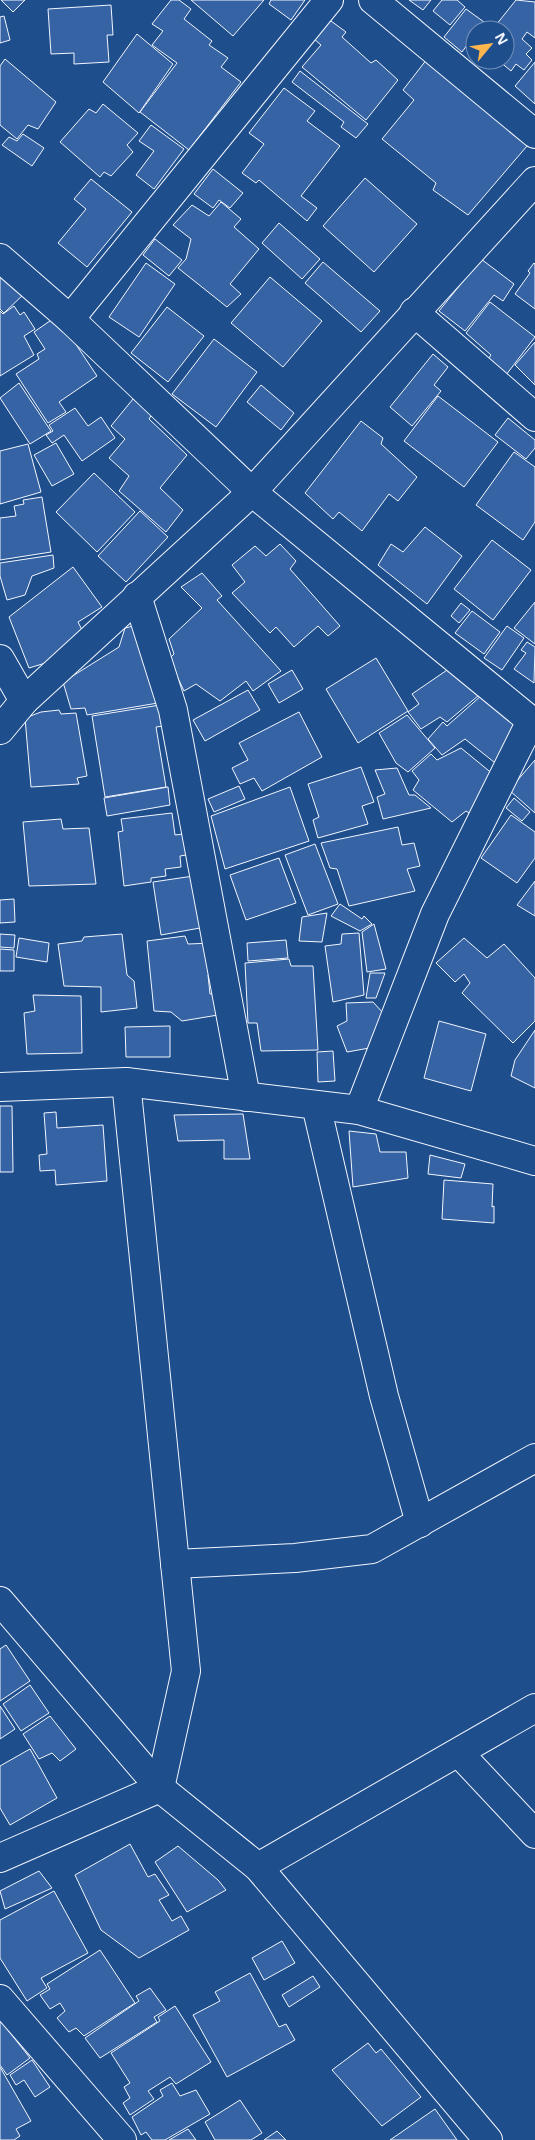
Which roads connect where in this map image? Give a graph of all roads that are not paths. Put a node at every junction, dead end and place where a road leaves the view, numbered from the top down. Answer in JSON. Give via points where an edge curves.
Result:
{"nodes":[{"id":1,"x":329,"y":0,"type":"edge"},
{"id":2,"x":373,"y":0,"type":"edge"},
{"id":3,"x":535,"y":134,"type":"edge"},
{"id":4,"x":535,"y":180,"type":"edge"},
{"id":5,"x":0,"y":258,"type":"edge"},
{"id":6,"x":414,"y":312,"type":"junction"},
{"id":7,"x":70,"y":319,"type":"junction"},
{"id":8,"x":535,"y":417,"type":"edge"},
{"id":9,"x":252,"y":492,"type":"junction"},
{"id":10,"x":137,"y":596,"type":"junction"},
{"id":11,"x":0,"y":659,"type":"edge"},
{"id":12,"x":24,"y":701,"type":"junction"},
{"id":13,"x":533,"y":722,"type":"edge"},
{"id":14,"x":0,"y":730,"type":"edge"},
{"id":15,"x":126,"y":1082,"type":"junction"},
{"id":16,"x":0,"y":1087,"type":"edge"},
{"id":17,"x":246,"y":1097,"type":"junction"},
{"id":18,"x":316,"y":1105,"type":"junction"},
{"id":19,"x":358,"y":1110,"type":"junction"},
{"id":20,"x":535,"y":1161,"type":"edge"},
{"id":21,"x":535,"y":1458,"type":"edge"},
{"id":22,"x":420,"y":1523,"type":"junction"},
{"id":23,"x":175,"y":1564,"type":"junction"},
{"id":24,"x":0,"y":1600,"type":"edge"},
{"id":25,"x":535,"y":1708,"type":"edge"},
{"id":26,"x":459,"y":1754,"type":"junction"},
{"id":27,"x":160,"y":1788,"type":"junction"},
{"id":28,"x":535,"y":1834,"type":"edge"},
{"id":29,"x":0,"y":1858,"type":"edge"},
{"id":30,"x":258,"y":1867,"type":"junction"},
{"id":31,"x":0,"y":1999,"type":"edge"},
{"id":32,"x":122,"y":2140,"type":"edge"},
{"id":33,"x":488,"y":2140,"type":"edge"}],
"edges":[{"from":1,"to":7,"type":"street"},
{"from":2,"to":3,"type":"street"},
{"from":4,"to":6,"type":"street"},
{"from":5,"to":7,"type":"street"},
{"from":6,"to":8,"type":"street"},
{"from":6,"to":9,"type":"street"},
{"from":7,"to":9,"type":"street"},
{"from":9,"to":10,"type":"street"},
{"from":9,"to":13,"type":"street"},
{"from":10,"to":12,"type":"street"},
{"from":10,"to":17,"type":"street","via":[[173,710]]},
{"from":11,"to":12,"type":"street"},
{"from":12,"to":14,"type":"street"},
{"from":13,"to":19,"type":"street","via":[[435,914]]},
{"from":15,"to":16,"type":"street"},
{"from":15,"to":17,"type":"street"},
{"from":15,"to":23,"type":"street"},
{"from":17,"to":18,"type":"street"},
{"from":18,"to":19,"type":"street"},
{"from":18,"to":22,"type":"street","via":[[384,1396]]},
{"from":19,"to":20,"type":"street"},
{"from":21,"to":22,"type":"street"},
{"from":22,"to":23,"type":"street","via":[[372,1548],[295,1558]]},
{"from":23,"to":27,"type":"street","via":[[186,1671]]},
{"from":24,"to":27,"type":"street"},
{"from":25,"to":26,"type":"street"},
{"from":26,"to":28,"type":"street"},
{"from":26,"to":30,"type":"street"},
{"from":27,"to":29,"type":"street"},
{"from":27,"to":30,"type":"street"},
{"from":30,"to":33,"type":"street"},
{"from":31,"to":32,"type":"street"}]}
